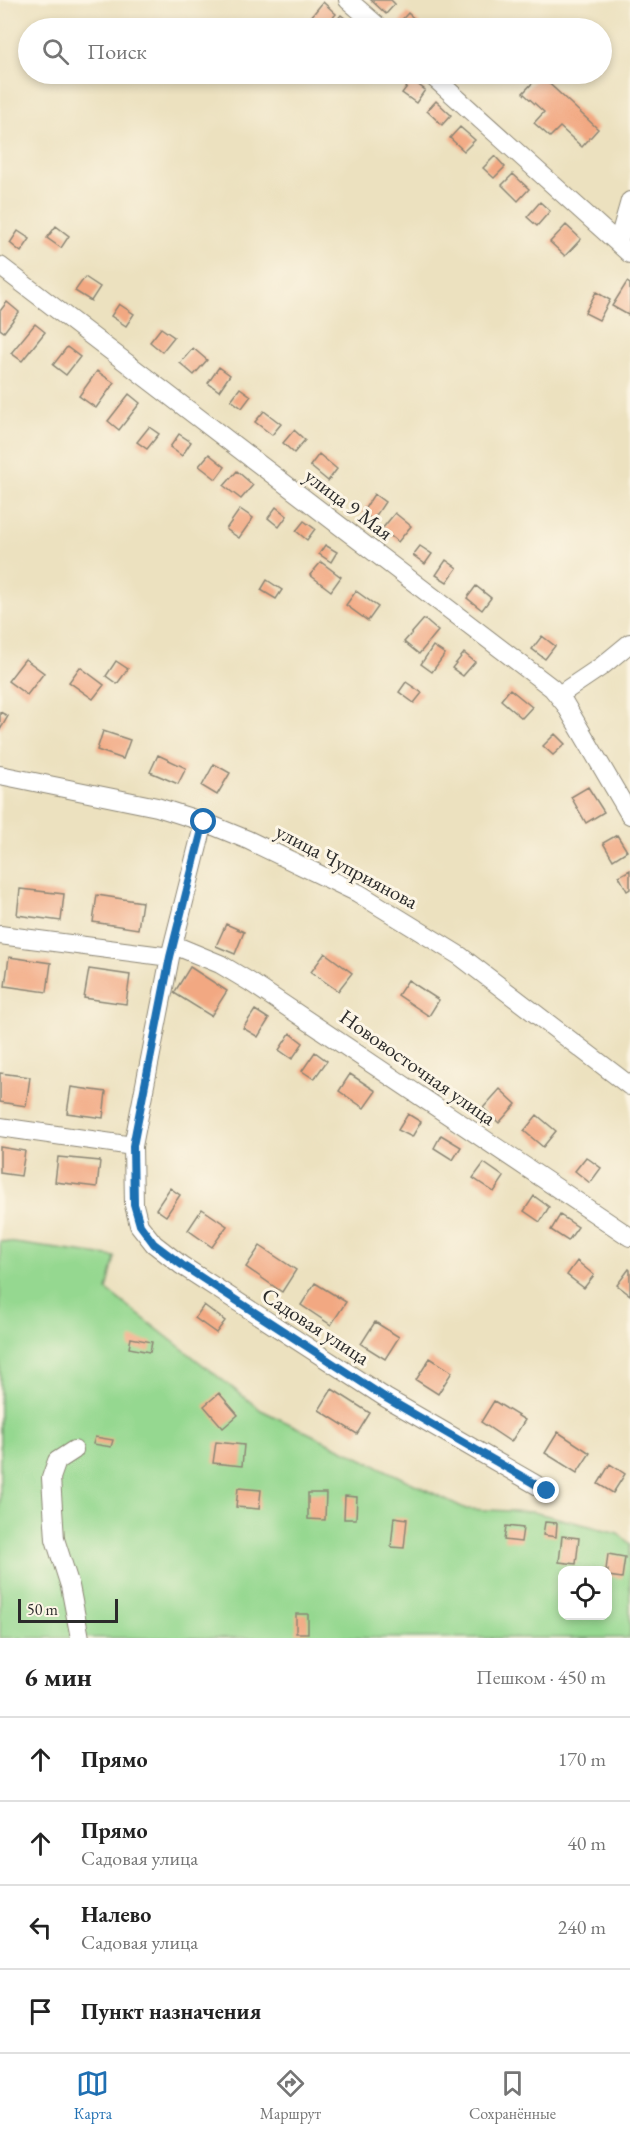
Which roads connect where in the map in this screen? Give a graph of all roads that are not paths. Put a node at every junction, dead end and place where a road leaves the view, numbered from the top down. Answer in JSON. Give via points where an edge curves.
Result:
{"nodes":[{"id":1,"x":348,"y":0,"type":"edge"},
{"id":2,"x":369,"y":18,"type":"edge"},
{"id":3,"x":441,"y":84,"type":"edge"},
{"id":4,"x":630,"y":201,"type":"edge"},
{"id":5,"x":624,"y":249,"type":"edge"},
{"id":6,"x":0,"y":266,"type":"edge"},
{"id":7,"x":630,"y":643,"type":"edge"},
{"id":8,"x":559,"y":695,"type":"junction"},
{"id":9,"x":0,"y":775,"type":"edge"},
{"id":10,"x":630,"y":815,"type":"edge"},
{"id":11,"x":204,"y":822,"type":"junction"},
{"id":12,"x":0,"y":935,"type":"edge"},
{"id":13,"x":172,"y":951,"type":"junction"},
{"id":14,"x":630,"y":1086,"type":"edge"},
{"id":15,"x":0,"y":1127,"type":"edge"},
{"id":16,"x":133,"y":1146,"type":"junction"},
{"id":17,"x":630,"y":1237,"type":"edge"},
{"id":18,"x":74,"y":1450,"type":"dead end"},
{"id":19,"x":547,"y":1491,"type":"dead end"},
{"id":20,"x":80,"y":1638,"type":"edge"}],
"edges":[{"from":1,"to":2,"type":"street"},
{"from":3,"to":5,"type":"street"},
{"from":4,"to":5,"type":"street"},
{"from":6,"to":8,"type":"street","name":"улица 9 Мая"},
{"from":7,"to":8,"type":"street"},
{"from":8,"to":10,"type":"street","name":"улица 9 Мая"},
{"from":9,"to":11,"type":"street","name":"улица Чуприянова","via":[[157,807]]},
{"from":11,"to":13,"type":"street","name":"Садовая улица"},
{"from":11,"to":14,"type":"street","name":"улица Чуприянова","via":[[358,892],[460,956]]},
{"from":12,"to":13,"type":"street","name":"Нововосточная улица"},
{"from":13,"to":16,"type":"street","name":"Садовая улица"},
{"from":13,"to":17,"type":"street","name":"Нововосточная улица","via":[[220,964],[259,987]]},
{"from":15,"to":16,"type":"street"},
{"from":16,"to":19,"type":"street","name":"Садовая улица","via":[[134,1204],[140,1225],[154,1244],[386,1398]]},
{"from":18,"to":20,"type":"street","via":[[57,1461],[51,1478],[55,1539],[70,1586]]}]}
